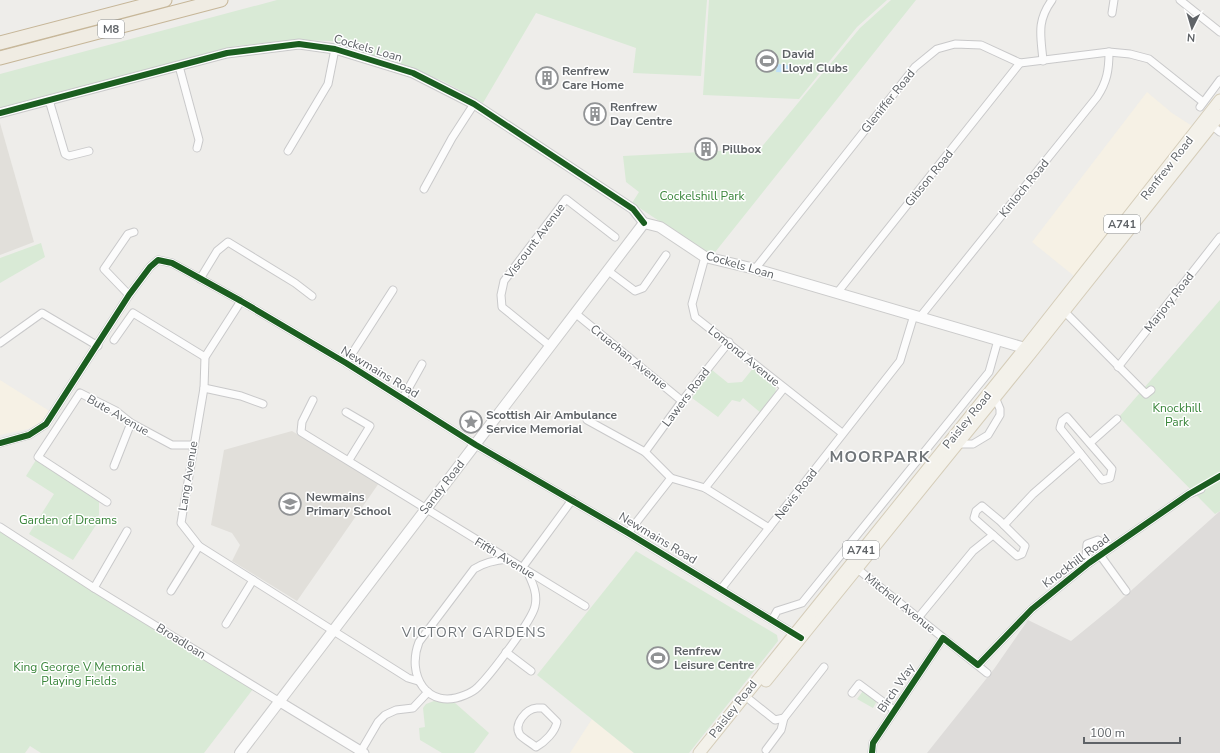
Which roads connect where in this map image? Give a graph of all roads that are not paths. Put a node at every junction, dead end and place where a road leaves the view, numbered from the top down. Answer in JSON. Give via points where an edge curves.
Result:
{"nodes":[{"id":1,"x":165,"y":0,"type":"edge"},
{"id":2,"x":221,"y":0,"type":"edge"},
{"id":3,"x":1052,"y":0,"type":"edge"},
{"id":4,"x":1114,"y":0,"type":"edge"},
{"id":5,"x":1180,"y":0,"type":"edge"},
{"id":6,"x":1112,"y":13,"type":"dead end"},
{"id":7,"x":1220,"y":32,"type":"edge"},
{"id":8,"x":0,"y":43,"type":"edge"},
{"id":9,"x":335,"y":49,"type":"junction"},
{"id":10,"x":1109,"y":52,"type":"junction"},
{"id":11,"x":0,"y":58,"type":"edge"},
{"id":12,"x":1043,"y":61,"type":"junction"},
{"id":13,"x":1020,"y":63,"type":"junction"},
{"id":14,"x":179,"y":66,"type":"junction"},
{"id":15,"x":1220,"y":80,"type":"edge"},
{"id":16,"x":49,"y":100,"type":"junction"},
{"id":17,"x":1220,"y":100,"type":"edge"},
{"id":18,"x":474,"y":104,"type":"junction"},
{"id":19,"x":0,"y":113,"type":"edge"},
{"id":20,"x":1220,"y":115,"type":"edge"},
{"id":21,"x":1212,"y":125,"type":"edge"},
{"id":22,"x":197,"y":148,"type":"dead end"},
{"id":23,"x":89,"y":151,"type":"dead end"},
{"id":24,"x":288,"y":151,"type":"dead end"},
{"id":25,"x":424,"y":189,"type":"dead end"},
{"id":26,"x":644,"y":223,"type":"junction"},
{"id":27,"x":134,"y":232,"type":"dead end"},
{"id":28,"x":616,"y":237,"type":"dead end"},
{"id":29,"x":1220,"y":237,"type":"edge"},
{"id":30,"x":1217,"y":246,"type":"edge"},
{"id":31,"x":666,"y":255,"type":"dead end"},
{"id":32,"x":705,"y":257,"type":"junction"},
{"id":33,"x":755,"y":269,"type":"junction"},
{"id":34,"x":607,"y":270,"type":"junction"},
{"id":35,"x":200,"y":279,"type":"junction"},
{"id":36,"x":392,"y":290,"type":"dead end"},
{"id":37,"x":837,"y":293,"type":"junction"},
{"id":38,"x":129,"y":295,"type":"junction"},
{"id":39,"x":312,"y":296,"type":"dead end"},
{"id":40,"x":241,"y":301,"type":"junction"},
{"id":41,"x":1061,"y":308,"type":"junction"},
{"id":42,"x":575,"y":313,"type":"junction"},
{"id":43,"x":917,"y":316,"type":"junction"},
{"id":44,"x":114,"y":340,"type":"dead end"},
{"id":45,"x":998,"y":340,"type":"junction"},
{"id":46,"x":729,"y":342,"type":"junction"},
{"id":47,"x":0,"y":343,"type":"edge"},
{"id":48,"x":98,"y":346,"type":"junction"},
{"id":49,"x":550,"y":346,"type":"junction"},
{"id":50,"x":1028,"y":351,"type":"junction"},
{"id":51,"x":205,"y":357,"type":"junction"},
{"id":52,"x":346,"y":363,"type":"junction"},
{"id":53,"x":422,"y":364,"type":"dead end"},
{"id":54,"x":1118,"y":367,"type":"junction"},
{"id":55,"x":204,"y":388,"type":"junction"},
{"id":56,"x":784,"y":388,"type":"junction"},
{"id":57,"x":1151,"y":390,"type":"dead end"},
{"id":58,"x":995,"y":397,"type":"junction"},
{"id":59,"x":403,"y":398,"type":"junction"},
{"id":60,"x":313,"y":400,"type":"dead end"},
{"id":61,"x":682,"y":401,"type":"junction"},
{"id":62,"x":263,"y":404,"type":"dead end"},
{"id":63,"x":346,"y":412,"type":"dead end"},
{"id":64,"x":1117,"y":419,"type":"dead end"},
{"id":65,"x":587,"y":420,"type":"dead end"},
{"id":66,"x":131,"y":423,"type":"junction"},
{"id":67,"x":842,"y":433,"type":"junction"},
{"id":68,"x":0,"y":443,"type":"edge"},
{"id":69,"x":1091,"y":443,"type":"junction"},
{"id":70,"x":193,"y":444,"type":"junction"},
{"id":71,"x":476,"y":444,"type":"junction"},
{"id":72,"x":958,"y":444,"type":"junction"},
{"id":73,"x":645,"y":452,"type":"junction"},
{"id":74,"x":1080,"y":453,"type":"junction"},
{"id":75,"x":349,"y":460,"type":"junction"},
{"id":76,"x":114,"y":466,"type":"dead end"},
{"id":77,"x":671,"y":478,"type":"junction"},
{"id":78,"x":706,"y":488,"type":"junction"},
{"id":79,"x":1200,"y":489,"type":"dead end"},
{"id":80,"x":572,"y":500,"type":"junction"},
{"id":81,"x":107,"y":502,"type":"dead end"},
{"id":82,"x":424,"y":509,"type":"junction"},
{"id":83,"x":1003,"y":525,"type":"junction"},
{"id":84,"x":0,"y":527,"type":"edge"},
{"id":85,"x":769,"y":528,"type":"junction"},
{"id":86,"x":127,"y":531,"type":"dead end"},
{"id":87,"x":628,"y":533,"type":"junction"},
{"id":88,"x":994,"y":535,"type":"junction"},
{"id":89,"x":199,"y":546,"type":"junction"},
{"id":90,"x":1110,"y":548,"type":"junction"},
{"id":91,"x":1100,"y":555,"type":"junction"},
{"id":92,"x":508,"y":559,"type":"junction"},
{"id":93,"x":1089,"y":563,"type":"junction"},
{"id":94,"x":854,"y":566,"type":"junction"},
{"id":95,"x":525,"y":569,"type":"junction"},
{"id":96,"x":253,"y":580,"type":"junction"},
{"id":97,"x":94,"y":588,"type":"junction"},
{"id":98,"x":721,"y":589,"type":"junction"},
{"id":99,"x":171,"y":591,"type":"dead end"},
{"id":100,"x":1126,"y":591,"type":"dead end"},
{"id":101,"x":585,"y":606,"type":"dead end"},
{"id":102,"x":918,"y":618,"type":"junction"},
{"id":103,"x":772,"y":620,"type":"junction"},
{"id":104,"x":226,"y":624,"type":"dead end"},
{"id":105,"x":333,"y":630,"type":"junction"},
{"id":106,"x":798,"y":636,"type":"junction"},
{"id":107,"x":943,"y":638,"type":"junction"},
{"id":108,"x":506,"y":652,"type":"junction"},
{"id":109,"x":978,"y":665,"type":"junction"},
{"id":110,"x":824,"y":667,"type":"dead end"},
{"id":111,"x":531,"y":671,"type":"dead end"},
{"id":112,"x":987,"y":673,"type":"dead end"},
{"id":113,"x":418,"y":681,"type":"junction"},
{"id":114,"x":428,"y":692,"type":"junction"},
{"id":115,"x":852,"y":693,"type":"dead end"},
{"id":116,"x":750,"y":700,"type":"junction"},
{"id":117,"x":280,"y":702,"type":"junction"},
{"id":118,"x":894,"y":710,"type":"junction"},
{"id":119,"x":784,"y":718,"type":"junction"},
{"id":120,"x":535,"y":750,"type":"edge"},
{"id":121,"x":766,"y":750,"type":"dead end"},
{"id":122,"x":362,"y":752,"type":"edge"},
{"id":123,"x":241,"y":753,"type":"edge"},
{"id":124,"x":699,"y":753,"type":"edge"},
{"id":125,"x":708,"y":753,"type":"edge"},
{"id":126,"x":872,"y":753,"type":"edge"}],
"edges":[{"from":1,"to":8,"type":"highway","number":"M8"},
{"from":2,"to":11,"type":"highway","number":"M8"},
{"from":3,"to":12,"type":"street","via":[[1042,16],[1040,27]]},
{"from":4,"to":6,"type":"street"},
{"from":5,"to":7,"type":"street"},
{"from":9,"to":14,"type":"street","name":"Cockels Loan","via":[[299,44],[227,53]]},
{"from":9,"to":18,"type":"street","name":"Cockels Loan","via":[[412,73]]},
{"from":9,"to":24,"type":"street","via":[[328,84]]},
{"from":10,"to":12,"type":"street","name":"Gleniffer Road"},
{"from":10,"to":15,"type":"street","name":"Gleniffer Road","via":[[1149,59],[1202,104]]},
{"from":10,"to":43,"type":"street","name":"Kinloch Road","via":[[1109,73],[1097,97]]},
{"from":12,"to":13,"type":"street","name":"Gleniffer Road"},
{"from":13,"to":33,"type":"street","name":"Gleniffer Road","via":[[981,45],[955,44],[937,49],[915,67]]},
{"from":13,"to":37,"type":"street","name":"Gibson Road"},
{"from":14,"to":16,"type":"street","name":"Cockels Loan"},
{"from":14,"to":22,"type":"street","via":[[199,140]]},
{"from":16,"to":19,"type":"street","name":"Cockels Loan"},
{"from":16,"to":23,"type":"street","via":[[65,154],[69,156]]},
{"from":17,"to":21,"type":"main road","name":"Renfrew Road","number":"A741"},
{"from":18,"to":25,"type":"street"},
{"from":18,"to":26,"type":"street","name":"Cockels Loan","via":[[633,209]]},
{"from":20,"to":21,"type":"main road","name":"Renfrew Road","number":"A741"},
{"from":21,"to":41,"type":"main road","name":"Renfrew Road","number":"A741"},
{"from":26,"to":32,"type":"main road","name":"Cockels Loan","via":[[660,227]]},
{"from":26,"to":34,"type":"main road","name":"Sandy Road"},
{"from":27,"to":38,"type":"street","via":[[128,234],[104,269]]},
{"from":28,"to":49,"type":"street","name":"Viscount Avenue","via":[[566,199],[504,281],[502,307]]},
{"from":29,"to":30,"type":"street","name":"Marjory Road"},
{"from":30,"to":54,"type":"street","name":"Marjory Road"},
{"from":31,"to":34,"type":"street","via":[[643,288],[635,291]]},
{"from":32,"to":33,"type":"main road","name":"Cockels Loan"},
{"from":32,"to":46,"type":"street","name":"Lomond Avenue","via":[[692,304],[696,317]]},
{"from":33,"to":37,"type":"main road","name":"Cockels Loan"},
{"from":34,"to":42,"type":"main road","name":"Sandy Road"},
{"from":35,"to":38,"type":"street","name":"Newmains Road","via":[[172,262],[158,260]]},
{"from":35,"to":39,"type":"street","via":[[217,251],[228,242]]},
{"from":35,"to":40,"type":"street","name":"Newmains Road"},
{"from":36,"to":52,"type":"street"},
{"from":37,"to":43,"type":"main road","name":"Cockels Loan"},
{"from":38,"to":48,"type":"street","name":"Newmains Road"},
{"from":40,"to":51,"type":"street"},
{"from":40,"to":52,"type":"street","name":"Newmains Road"},
{"from":41,"to":50,"type":"main road","name":"Renfrew Road","number":"A741"},
{"from":41,"to":54,"type":"street"},
{"from":42,"to":49,"type":"main road","name":"Sandy Road"},
{"from":42,"to":61,"type":"street","name":"Cruachan Avenue"},
{"from":43,"to":45,"type":"main road","name":"Cockels Loan"},
{"from":43,"to":67,"type":"street","name":"Nevis Road","via":[[900,361]]},
{"from":44,"to":51,"type":"street","via":[[133,313]]},
{"from":45,"to":50,"type":"main road","name":"Cockels Loan"},
{"from":45,"to":103,"type":"street","name":"Paisley Road","via":[[989,372],[802,603],[777,611]]},
{"from":46,"to":56,"type":"street","name":"Lomond Avenue"},
{"from":46,"to":61,"type":"street","name":"Lawers Road"},
{"from":47,"to":48,"type":"street","via":[[42,313]]},
{"from":48,"to":68,"type":"street","name":"Newmains Road","via":[[46,424],[29,435]]},
{"from":49,"to":71,"type":"main road","name":"Sandy Road"},
{"from":50,"to":58,"type":"main road","name":"Paisley Road","number":"A741"},
{"from":50,"to":94,"type":"main road","name":"Paisley Road","number":"A741"},
{"from":51,"to":55,"type":"street","name":"Lang Avenue"},
{"from":52,"to":59,"type":"street","name":"Newmains Road"},
{"from":53,"to":59,"type":"street"},
{"from":54,"to":57,"type":"street","via":[[1146,394]]},
{"from":55,"to":62,"type":"street"},
{"from":55,"to":70,"type":"street","name":"Lang Avenue"},
{"from":56,"to":67,"type":"street","name":"Lomond Avenue"},
{"from":56,"to":78,"type":"street"},
{"from":58,"to":72,"type":"main road","name":"Paisley Road","number":"A741"},
{"from":58,"to":72,"type":"street","via":[[1000,415],[988,435],[973,444]]},
{"from":59,"to":71,"type":"street","name":"Newmains Road"},
{"from":60,"to":75,"type":"street","name":"Fifth Avenue","via":[[302,422],[301,432]]},
{"from":61,"to":73,"type":"street","name":"Lawers Road"},
{"from":63,"to":75,"type":"street","via":[[370,426]]},
{"from":64,"to":69,"type":"street"},
{"from":65,"to":73,"type":"street"},
{"from":66,"to":70,"type":"street","name":"Bute Avenue","via":[[172,445]]},
{"from":66,"to":76,"type":"street"},
{"from":66,"to":81,"type":"street","name":"Bute Avenue","via":[[116,411],[80,393],[38,457]]},
{"from":67,"to":85,"type":"street","name":"Nevis Road"},
{"from":69,"to":74,"type":"street"},
{"from":69,"to":74,"type":"street","via":[[1067,417],[1062,421],[1060,428]]},
{"from":69,"to":74,"type":"street","via":[[1112,469],[1110,478],[1102,480]]},
{"from":70,"to":89,"type":"street","name":"Lang Avenue","via":[[181,523]]},
{"from":71,"to":80,"type":"street","name":"Newmains Road"},
{"from":71,"to":82,"type":"main road","name":"Sandy Road"},
{"from":72,"to":94,"type":"main road","name":"Paisley Road","number":"A741"},
{"from":73,"to":77,"type":"street"},
{"from":74,"to":83,"type":"street","via":[[1033,494]]},
{"from":75,"to":82,"type":"street","name":"Fifth Avenue"},
{"from":77,"to":78,"type":"street"},
{"from":77,"to":87,"type":"street"},
{"from":78,"to":85,"type":"street"},
{"from":79,"to":90,"type":"street","name":"Knockhill Road"},
{"from":80,"to":87,"type":"street","name":"Newmains Road"},
{"from":80,"to":95,"type":"street"},
{"from":82,"to":92,"type":"street","name":"Fifth Avenue"},
{"from":82,"to":105,"type":"main road","name":"Sandy Road"},
{"from":83,"to":88,"type":"street"},
{"from":83,"to":88,"type":"street","via":[[982,506],[976,511],[974,518]]},
{"from":83,"to":88,"type":"street","via":[[1025,546],[1022,554],[1017,556]]},
{"from":84,"to":97,"type":"street","name":"Broadloan"},
{"from":85,"to":98,"type":"street","name":"Nevis Road"},
{"from":86,"to":97,"type":"street"},
{"from":87,"to":98,"type":"street","name":"Newmains Road"},
{"from":88,"to":102,"type":"street","via":[[973,551]]},
{"from":89,"to":96,"type":"street","name":"Lang Avenue"},
{"from":89,"to":99,"type":"street"},
{"from":90,"to":91,"type":"street","name":"Knockhill Road"},
{"from":90,"to":93,"type":"street","name":"Knockhill Road","via":[[1098,540],[1087,544],[1086,557]]},
{"from":91,"to":93,"type":"street","name":"Knockhill Road"},
{"from":91,"to":100,"type":"street","name":"Knockhill Road"},
{"from":92,"to":95,"type":"street","name":"Fifth Avenue"},
{"from":92,"to":113,"type":"street","via":[[495,560],[474,569],[419,642],[414,663]]},
{"from":93,"to":109,"type":"street","name":"Knockhill Road","via":[[1032,609]]},
{"from":94,"to":102,"type":"street","name":"Mitchell Avenue"},
{"from":94,"to":106,"type":"main road","name":"Paisley Road","number":"A741"},
{"from":95,"to":101,"type":"street","name":"Fifth Avenue"},
{"from":95,"to":108,"type":"street","via":[[535,590],[534,610]]},
{"from":96,"to":104,"type":"street"},
{"from":96,"to":105,"type":"street","name":"Lang Avenue"},
{"from":97,"to":117,"type":"street","name":"Broadloan"},
{"from":98,"to":103,"type":"street","name":"Newmains Road"},
{"from":102,"to":107,"type":"street","name":"Mitchell Avenue"},
{"from":103,"to":106,"type":"street","name":"Newmains Road"},
{"from":105,"to":113,"type":"street","name":"Lang Avenue","via":[[408,678]]},
{"from":105,"to":117,"type":"main road","name":"Sandy Road"},
{"from":106,"to":116,"type":"main road","name":"Paisley Road","number":"A741"},
{"from":106,"to":124,"type":"main road","name":"Paisley Road","number":"A741"},
{"from":107,"to":109,"type":"street","name":"Mitchell Avenue"},
{"from":107,"to":118,"type":"street","name":"Birch Way"},
{"from":108,"to":111,"type":"street"},
{"from":108,"to":114,"type":"street","via":[[482,683],[471,692],[447,699]]},
{"from":109,"to":112,"type":"street","name":"Mitchell Avenue"},
{"from":110,"to":119,"type":"street"},
{"from":113,"to":114,"type":"street"},
{"from":114,"to":122,"type":"street","via":[[413,708],[396,710],[385,715],[378,722]]},
{"from":115,"to":118,"type":"street","via":[[859,684]]},
{"from":116,"to":119,"type":"street","via":[[775,720]]},
{"from":116,"to":125,"type":"main road","name":"Paisley Road","number":"A741"},
{"from":117,"to":122,"type":"street","name":"Broadloan"},
{"from":117,"to":123,"type":"main road","name":"Sandy Road"},
{"from":118,"to":126,"type":"street","name":"Birch Way","via":[[873,743]]},
{"from":119,"to":121,"type":"street","via":[[781,730]]},
{"from":120,"to":120,"type":"street","via":[[521,736],[519,724],[529,710],[543,708],[557,722],[556,727]]}]}
